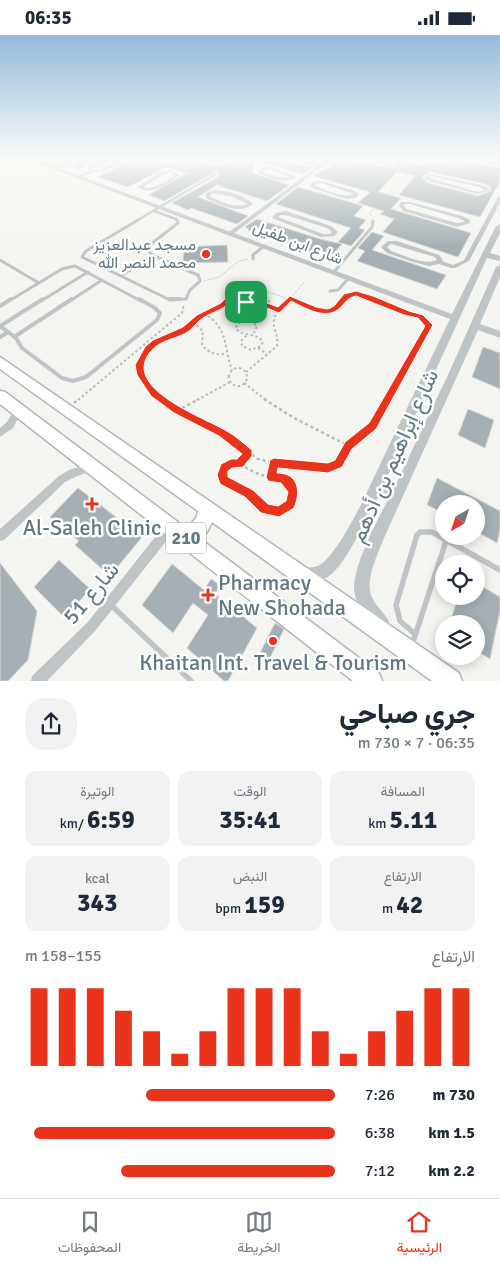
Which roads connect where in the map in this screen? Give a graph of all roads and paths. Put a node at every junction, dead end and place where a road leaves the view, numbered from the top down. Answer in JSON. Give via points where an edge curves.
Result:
{"nodes":[{"id":1,"x":109,"y":188,"type":"edge"},
{"id":2,"x":153,"y":188,"type":"edge"},
{"id":3,"x":196,"y":188,"type":"edge"},
{"id":4,"x":291,"y":188,"type":"edge"},
{"id":5,"x":313,"y":188,"type":"edge"},
{"id":6,"x":341,"y":188,"type":"edge"},
{"id":7,"x":392,"y":188,"type":"edge"},
{"id":8,"x":460,"y":188,"type":"edge"},
{"id":9,"x":484,"y":188,"type":"edge"},
{"id":10,"x":142,"y":189,"type":"joint"},
{"id":11,"x":487,"y":191,"type":"junction"},
{"id":12,"x":130,"y":196,"type":"junction"},
{"id":13,"x":500,"y":196,"type":"edge"},
{"id":14,"x":249,"y":206,"type":"junction"},
{"id":15,"x":497,"y":208,"type":"edge"},
{"id":16,"x":262,"y":210,"type":"junction"},
{"id":17,"x":162,"y":211,"type":"junction"},
{"id":18,"x":275,"y":215,"type":"junction"},
{"id":19,"x":490,"y":215,"type":"junction"},
{"id":20,"x":500,"y":218,"type":"edge"},
{"id":21,"x":373,"y":221,"type":"joint"},
{"id":22,"x":467,"y":223,"type":"junction"},
{"id":23,"x":500,"y":226,"type":"edge"},
{"id":24,"x":484,"y":227,"type":"junction"},
{"id":25,"x":231,"y":233,"type":"junction"},
{"id":26,"x":490,"y":243,"type":"junction"},
{"id":27,"x":264,"y":246,"type":"junction"},
{"id":28,"x":500,"y":251,"type":"edge"},
{"id":29,"x":152,"y":255,"type":"junction"},
{"id":30,"x":484,"y":256,"type":"junction"},
{"id":31,"x":252,"y":258,"type":"joint"},
{"id":32,"x":500,"y":259,"type":"edge"},
{"id":33,"x":0,"y":260,"type":"edge"},
{"id":34,"x":439,"y":263,"type":"junction"},
{"id":35,"x":500,"y":267,"type":"edge"},
{"id":36,"x":88,"y":272,"type":"junction"},
{"id":37,"x":334,"y":273,"type":"junction"},
{"id":38,"x":121,"y":276,"type":"junction"},
{"id":39,"x":349,"y":278,"type":"junction"},
{"id":40,"x":102,"y":279,"type":"junction"},
{"id":41,"x":200,"y":281,"type":"junction"},
{"id":42,"x":305,"y":281,"type":"dead end"},
{"id":43,"x":39,"y":283,"type":"junction"},
{"id":44,"x":252,"y":290,"type":"junction"},
{"id":45,"x":330,"y":291,"type":"dead end"},
{"id":46,"x":254,"y":293,"type":"junction"},
{"id":47,"x":290,"y":298,"type":"junction"},
{"id":48,"x":186,"y":299,"type":"junction"},
{"id":49,"x":267,"y":305,"type":"junction"},
{"id":50,"x":0,"y":306,"type":"edge"},
{"id":51,"x":252,"y":307,"type":"junction"},
{"id":52,"x":279,"y":310,"type":"junction"},
{"id":53,"x":204,"y":313,"type":"junction"},
{"id":54,"x":455,"y":318,"type":"junction"},
{"id":55,"x":245,"y":320,"type":"junction"},
{"id":56,"x":249,"y":320,"type":"junction"},
{"id":57,"x":193,"y":322,"type":"junction"},
{"id":58,"x":0,"y":326,"type":"edge"},
{"id":59,"x":476,"y":326,"type":"junction"},
{"id":60,"x":8,"y":332,"type":"junction"},
{"id":61,"x":252,"y":334,"type":"junction"},
{"id":62,"x":247,"y":335,"type":"junction"},
{"id":63,"x":500,"y":335,"type":"edge"},
{"id":64,"x":0,"y":337,"type":"edge"},
{"id":65,"x":14,"y":337,"type":"junction"},
{"id":66,"x":258,"y":348,"type":"junction"},
{"id":67,"x":226,"y":353,"type":"junction"},
{"id":68,"x":268,"y":355,"type":"junction"},
{"id":69,"x":0,"y":362,"type":"edge"},
{"id":70,"x":232,"y":370,"type":"junction"},
{"id":71,"x":246,"y":371,"type":"junction"},
{"id":72,"x":230,"y":382,"type":"junction"},
{"id":73,"x":244,"y":383,"type":"junction"},
{"id":74,"x":0,"y":397,"type":"edge"},
{"id":75,"x":67,"y":409,"type":"junction"},
{"id":76,"x":18,"y":410,"type":"junction"},
{"id":77,"x":177,"y":411,"type":"junction"},
{"id":78,"x":0,"y":433,"type":"edge"},
{"id":79,"x":348,"y":445,"type":"junction"},
{"id":80,"x":249,"y":453,"type":"junction"},
{"id":81,"x":274,"y":463,"type":"junction"},
{"id":82,"x":240,"y":464,"type":"junction"},
{"id":83,"x":94,"y":466,"type":"junction"},
{"id":84,"x":381,"y":476,"type":"junction"},
{"id":85,"x":272,"y":477,"type":"junction"},
{"id":86,"x":401,"y":488,"type":"junction"},
{"id":87,"x":206,"y":508,"type":"junction"},
{"id":88,"x":177,"y":530,"type":"junction"},
{"id":89,"x":435,"y":535,"type":"edge"},
{"id":90,"x":0,"y":536,"type":"edge"},
{"id":91,"x":445,"y":545,"type":"edge"},
{"id":92,"x":453,"y":545,"type":"edge"},
{"id":93,"x":500,"y":570,"type":"edge"},
{"id":94,"x":302,"y":575,"type":"junction"},
{"id":95,"x":110,"y":603,"type":"junction"},
{"id":96,"x":412,"y":643,"type":"junction"},
{"id":97,"x":364,"y":678,"type":"edge"},
{"id":98,"x":37,"y":681,"type":"edge"},
{"id":99,"x":191,"y":681,"type":"edge"},
{"id":100,"x":450,"y":681,"type":"edge"}],
"edges":[{"from":1,"to":12,"type":"street","name":"شارع ابن طفيل"},
{"from":2,"to":10,"type":"street"},
{"from":3,"to":17,"type":"lane"},
{"from":4,"to":16,"type":"street"},
{"from":5,"to":6,"type":"street","via":[[346,198],[357,195]]},
{"from":7,"to":21,"type":"path","via":[[370,213]]},
{"from":8,"to":11,"type":"street","via":[[478,193]]},
{"from":9,"to":11,"type":"street"},
{"from":10,"to":12,"type":"street"},
{"from":11,"to":13,"type":"street"},
{"from":12,"to":17,"type":"street","name":"شارع ابن طفيل"},
{"from":13,"to":15,"type":"street"},
{"from":14,"to":14,"type":"street","via":[[250,202],[218,191],[207,195],[239,208]]},
{"from":14,"to":16,"type":"street"},
{"from":15,"to":19,"type":"street"},
{"from":16,"to":18,"type":"street"},
{"from":16,"to":25,"type":"street"},
{"from":17,"to":25,"type":"street","name":"شارع ابن طفيل"},
{"from":17,"to":29,"type":"lane","via":[[178,223],[146,246]]},
{"from":17,"to":38,"type":"lane","via":[[83,255]]},
{"from":18,"to":18,"type":"street","via":[[277,221],[323,236],[335,232],[286,213]]},
{"from":19,"to":20,"type":"street"},
{"from":19,"to":24,"type":"street"},
{"from":21,"to":37,"type":"lane","via":[[372,227]]},
{"from":22,"to":22,"type":"street","via":[[464,218],[435,209],[410,203],[401,205],[405,210],[461,225]]},
{"from":22,"to":24,"type":"street"},
{"from":23,"to":26,"type":"street","name":"شارع إبراهيم بن أدهم"},
{"from":24,"to":34,"type":"street","via":[[463,264],[453,267]]},
{"from":25,"to":27,"type":"street","name":"شارع ابن طفيل"},
{"from":26,"to":28,"type":"street","via":[[492,248]]},
{"from":26,"to":30,"type":"street","name":"شارع إبراهيم بن أدهم"},
{"from":27,"to":31,"type":"lane"},
{"from":27,"to":37,"type":"street","name":"شارع ابن طفيل"},
{"from":29,"to":38,"type":"lane"},
{"from":29,"to":41,"type":"lane","via":[[198,275]]},
{"from":30,"to":32,"type":"street"},
{"from":30,"to":54,"type":"street","name":"شارع إبراهيم بن أدهم"},
{"from":31,"to":41,"type":"path","via":[[238,261],[220,277]]},
{"from":33,"to":43,"type":"lane"},
{"from":34,"to":34,"type":"street","via":[[436,256],[395,242],[385,245],[389,251],[428,264]]},
{"from":35,"to":59,"type":"street","name":"شارع إبراهيم بن أدهم"},
{"from":36,"to":40,"type":"lane"},
{"from":36,"to":43,"type":"lane","via":[[69,267]]},
{"from":36,"to":58,"type":"lane"},
{"from":37,"to":39,"type":"street","name":"شارع ابن طفيل"},
{"from":38,"to":48,"type":"lane","via":[[170,300]]},
{"from":39,"to":45,"type":"lane","via":[[338,289]]},
{"from":39,"to":54,"type":"street","name":"شارع ابن طفيل"},
{"from":40,"to":65,"type":"lane"},
{"from":40,"to":65,"type":"lane","via":[[160,313],[157,319],[86,377],[73,381],[62,378],[22,348]]},
{"from":41,"to":48,"type":"lane"},
{"from":42,"to":47,"type":"path"},
{"from":43,"to":50,"type":"lane"},
{"from":44,"to":46,"type":"path"},
{"from":44,"to":47,"type":"path","via":[[265,289]]},
{"from":44,"to":53,"type":"path","via":[[232,296],[224,305]]},
{"from":46,"to":49,"type":"path","via":[[267,296]]},
{"from":46,"to":51,"type":"path","via":[[246,300]]},
{"from":47,"to":52,"type":"path"},
{"from":47,"to":79,"type":"path","via":[[325,311],[335,309],[348,295],[358,294],[421,317],[429,323],[373,426]]},
{"from":48,"to":75,"type":"path","via":[[182,313]]},
{"from":49,"to":51,"type":"path"},
{"from":49,"to":52,"type":"path"},
{"from":51,"to":55,"type":"path","via":[[240,308],[237,313]]},
{"from":51,"to":56,"type":"path","via":[[258,311],[258,316]]},
{"from":52,"to":68,"type":"path","via":[[272,322],[278,342]]},
{"from":53,"to":57,"type":"path"},
{"from":53,"to":67,"type":"path","via":[[218,322],[226,335]]},
{"from":54,"to":84,"type":"street","name":"شارع إبراهيم بن أدهم"},
{"from":55,"to":56,"type":"path"},
{"from":55,"to":62,"type":"path","via":[[239,322],[236,329]]},
{"from":56,"to":61,"type":"path","via":[[257,326]]},
{"from":57,"to":67,"type":"path","via":[[203,331],[201,342],[207,352]]},
{"from":57,"to":77,"type":"path","via":[[186,329],[156,342],[139,365],[146,385]]},
{"from":58,"to":60,"type":"lane"},
{"from":59,"to":63,"type":"street"},
{"from":59,"to":86,"type":"street","name":"شارع إبراهيم بن أدهم"},
{"from":60,"to":64,"type":"lane"},
{"from":60,"to":65,"type":"lane"},
{"from":61,"to":62,"type":"path"},
{"from":61,"to":66,"type":"path","via":[[262,339]]},
{"from":62,"to":66,"type":"path","via":[[241,341],[242,346]]},
{"from":66,"to":68,"type":"path"},
{"from":67,"to":70,"type":"path"},
{"from":68,"to":71,"type":"path"},
{"from":69,"to":75,"type":"main road","number":"210"},
{"from":70,"to":71,"type":"path"},
{"from":70,"to":72,"type":"path","via":[[228,377]]},
{"from":71,"to":73,"type":"path","via":[[248,379]]},
{"from":72,"to":73,"type":"path","via":[[235,385]]},
{"from":72,"to":77,"type":"path"},
{"from":73,"to":79,"type":"path","via":[[266,402],[304,425]]},
{"from":74,"to":76,"type":"main road","number":"210"},
{"from":75,"to":87,"type":"main road","number":"210"},
{"from":76,"to":78,"type":"street","via":[[10,425]]},
{"from":76,"to":83,"type":"main road","number":"210"},
{"from":77,"to":80,"type":"path","via":[[222,433]]},
{"from":79,"to":81,"type":"path","via":[[338,464],[332,467]]},
{"from":80,"to":81,"type":"path"},
{"from":80,"to":82,"type":"path"},
{"from":81,"to":85,"type":"path"},
{"from":82,"to":85,"type":"path","via":[[254,473]]},
{"from":82,"to":85,"type":"path","via":[[231,463],[224,468],[224,481],[249,493],[265,509],[279,512],[290,505],[294,492],[284,478]]},
{"from":83,"to":88,"type":"main road","number":"210"},
{"from":83,"to":90,"type":"street","via":[[62,479]]},
{"from":84,"to":86,"type":"street","via":[[388,489],[395,491]]},
{"from":84,"to":94,"type":"street","name":"شارع إبراهيم بن أدهم","via":[[340,554],[317,575]]},
{"from":86,"to":96,"type":"street","name":"شارع إبراهيم بن أدهم","via":[[366,568],[361,588],[372,613]]},
{"from":87,"to":88,"type":"main road","via":[[201,527],[193,533]]},
{"from":87,"to":94,"type":"main road","number":"210"},
{"from":88,"to":95,"type":"street","name":"51 شارع"},
{"from":88,"to":97,"type":"main road","number":"210"},
{"from":89,"to":96,"type":"lane","via":[[428,531],[418,535],[396,605],[400,621]]},
{"from":91,"to":96,"type":"lane"},
{"from":92,"to":93,"type":"lane"},
{"from":94,"to":96,"type":"main road","number":"210"},
{"from":95,"to":98,"type":"street","name":"51 شارع","via":[[91,627]]},
{"from":95,"to":99,"type":"lane"},
{"from":96,"to":100,"type":"main road","number":"210"}]}
